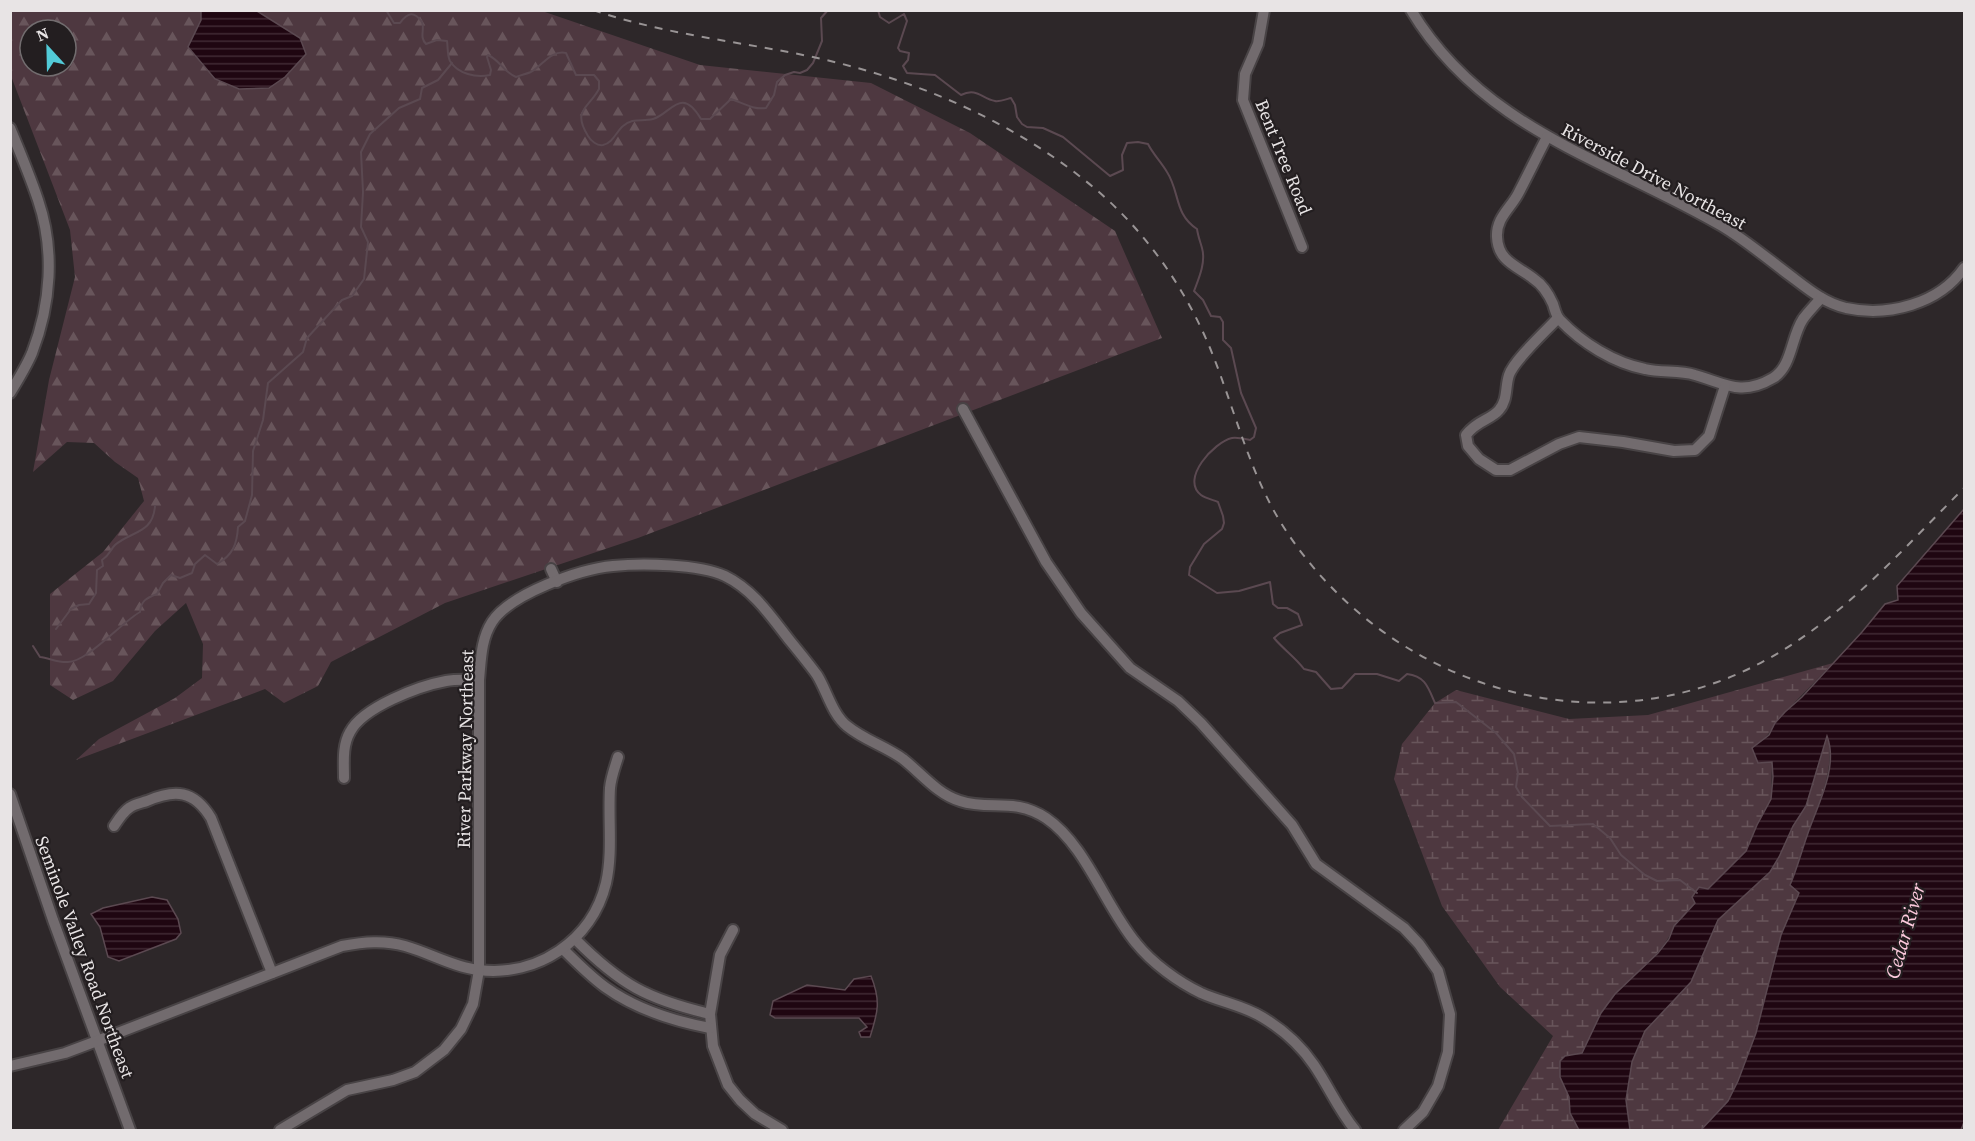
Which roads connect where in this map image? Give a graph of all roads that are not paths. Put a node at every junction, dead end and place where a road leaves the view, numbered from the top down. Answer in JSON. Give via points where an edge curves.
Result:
{"nodes":[{"id":1,"x":1264,"y":10,"type":"edge"},
{"id":2,"x":1411,"y":10,"type":"edge"},
{"id":3,"x":10,"y":128,"type":"edge"},
{"id":4,"x":1547,"y":137,"type":"junction"},
{"id":5,"x":1302,"y":247,"type":"dead end"},
{"id":6,"x":1965,"y":268,"type":"edge"},
{"id":7,"x":1821,"y":298,"type":"junction"},
{"id":8,"x":1558,"y":318,"type":"junction"},
{"id":9,"x":1725,"y":386,"type":"junction"},
{"id":10,"x":10,"y":393,"type":"edge"},
{"id":11,"x":963,"y":409,"type":"dead end"},
{"id":12,"x":551,"y":569,"type":"dead end"},
{"id":13,"x":557,"y":582,"type":"junction"},
{"id":14,"x":479,"y":680,"type":"junction"},
{"id":15,"x":618,"y":757,"type":"dead end"},
{"id":16,"x":344,"y":778,"type":"dead end"},
{"id":17,"x":10,"y":794,"type":"edge"},
{"id":18,"x":114,"y":826,"type":"dead end"},
{"id":19,"x":733,"y":930,"type":"dead end"},
{"id":20,"x":574,"y":939,"type":"junction"},
{"id":21,"x":563,"y":949,"type":"junction"},
{"id":22,"x":479,"y":970,"type":"junction"},
{"id":23,"x":272,"y":972,"type":"junction"},
{"id":24,"x":710,"y":1014,"type":"junction"},
{"id":25,"x":710,"y":1028,"type":"junction"},
{"id":26,"x":97,"y":1041,"type":"junction"},
{"id":27,"x":10,"y":1066,"type":"edge"},
{"id":28,"x":130,"y":1131,"type":"edge"},
{"id":29,"x":280,"y":1131,"type":"edge"},
{"id":30,"x":782,"y":1131,"type":"edge"},
{"id":31,"x":1354,"y":1131,"type":"edge"},
{"id":32,"x":1404,"y":1131,"type":"edge"}],
"edges":[{"from":1,"to":5,"type":"street","name":"Bent Tree Road","via":[[1258,44],[1245,75],[1243,100]]},
{"from":2,"to":4,"type":"street","name":"Riverside Drive Northeast","via":[[1446,60],[1475,89]]},
{"from":3,"to":10,"type":"street","via":[[39,202],[50,266],[43,317],[31,355]]},
{"from":4,"to":7,"type":"street","name":"Riverside Drive Northeast","via":[[1724,227]]},
{"from":4,"to":8,"type":"street","via":[[1516,197],[1504,211],[1497,237],[1503,257],[1545,289]]},
{"from":6,"to":7,"type":"street","name":"Riverside Drive Northeast","via":[[1945,288],[1909,306],[1884,311],[1846,308]]},
{"from":7,"to":9,"type":"street","via":[[1803,320],[1776,377],[1746,387]]},
{"from":8,"to":9,"type":"street","via":[[1607,356],[1623,363],[1696,375]]},
{"from":8,"to":9,"type":"street","via":[[1509,374],[1506,398],[1499,411],[1473,425],[1466,435],[1468,446],[1479,459],[1496,470],[1510,470],[1579,437],[1674,452],[1695,450],[1709,436]]},
{"from":11,"to":32,"type":"street","via":[[1046,562],[1081,613],[1130,669],[1178,701],[1201,723],[1292,825],[1316,864],[1404,928],[1438,971],[1450,1014],[1448,1052],[1438,1086],[1423,1112]]},
{"from":12,"to":13,"type":"street"},
{"from":13,"to":14,"type":"street","name":"River Parkway Northeast","via":[[524,595],[492,622],[483,643]]},
{"from":13,"to":31,"type":"street","name":"River Parkway Northeast","via":[[613,566],[658,565],[700,569],[725,576],[744,588],[760,602],[817,676],[844,724],[902,759],[944,794],[961,802],[1028,809],[1060,829],[1136,943],[1164,970],[1200,993],[1260,1016],[1289,1037],[1313,1064]]},
{"from":14,"to":16,"type":"street","via":[[433,684],[373,708],[349,734],[344,749]]},
{"from":14,"to":22,"type":"street","name":"River Parkway Northeast"},
{"from":15,"to":20,"type":"street","via":[[610,785],[606,883],[590,921]]},
{"from":17,"to":26,"type":"street","name":"Seminole Valley Road Northeast"},
{"from":18,"to":23,"type":"street","via":[[128,808],[163,794],[178,793],[204,806]]},
{"from":19,"to":24,"type":"street","via":[[720,955]]},
{"from":20,"to":21,"type":"street"},
{"from":20,"to":24,"type":"street","via":[[634,988],[659,1000]]},
{"from":21,"to":22,"type":"street","via":[[529,966]]},
{"from":21,"to":25,"type":"street","via":[[605,987],[628,1001],[678,1022]]},
{"from":22,"to":23,"type":"street","via":[[405,946],[364,942],[342,946]]},
{"from":22,"to":29,"type":"street","name":"River Parkway Northeast","via":[[473,1004],[461,1029],[444,1050],[415,1072],[347,1090]]},
{"from":23,"to":26,"type":"street"},
{"from":24,"to":25,"type":"street"},
{"from":25,"to":30,"type":"street","via":[[712,1046],[728,1085],[755,1114]]},
{"from":26,"to":27,"type":"street"},
{"from":26,"to":28,"type":"street","name":"Seminole Valley Road Northeast"}]}
